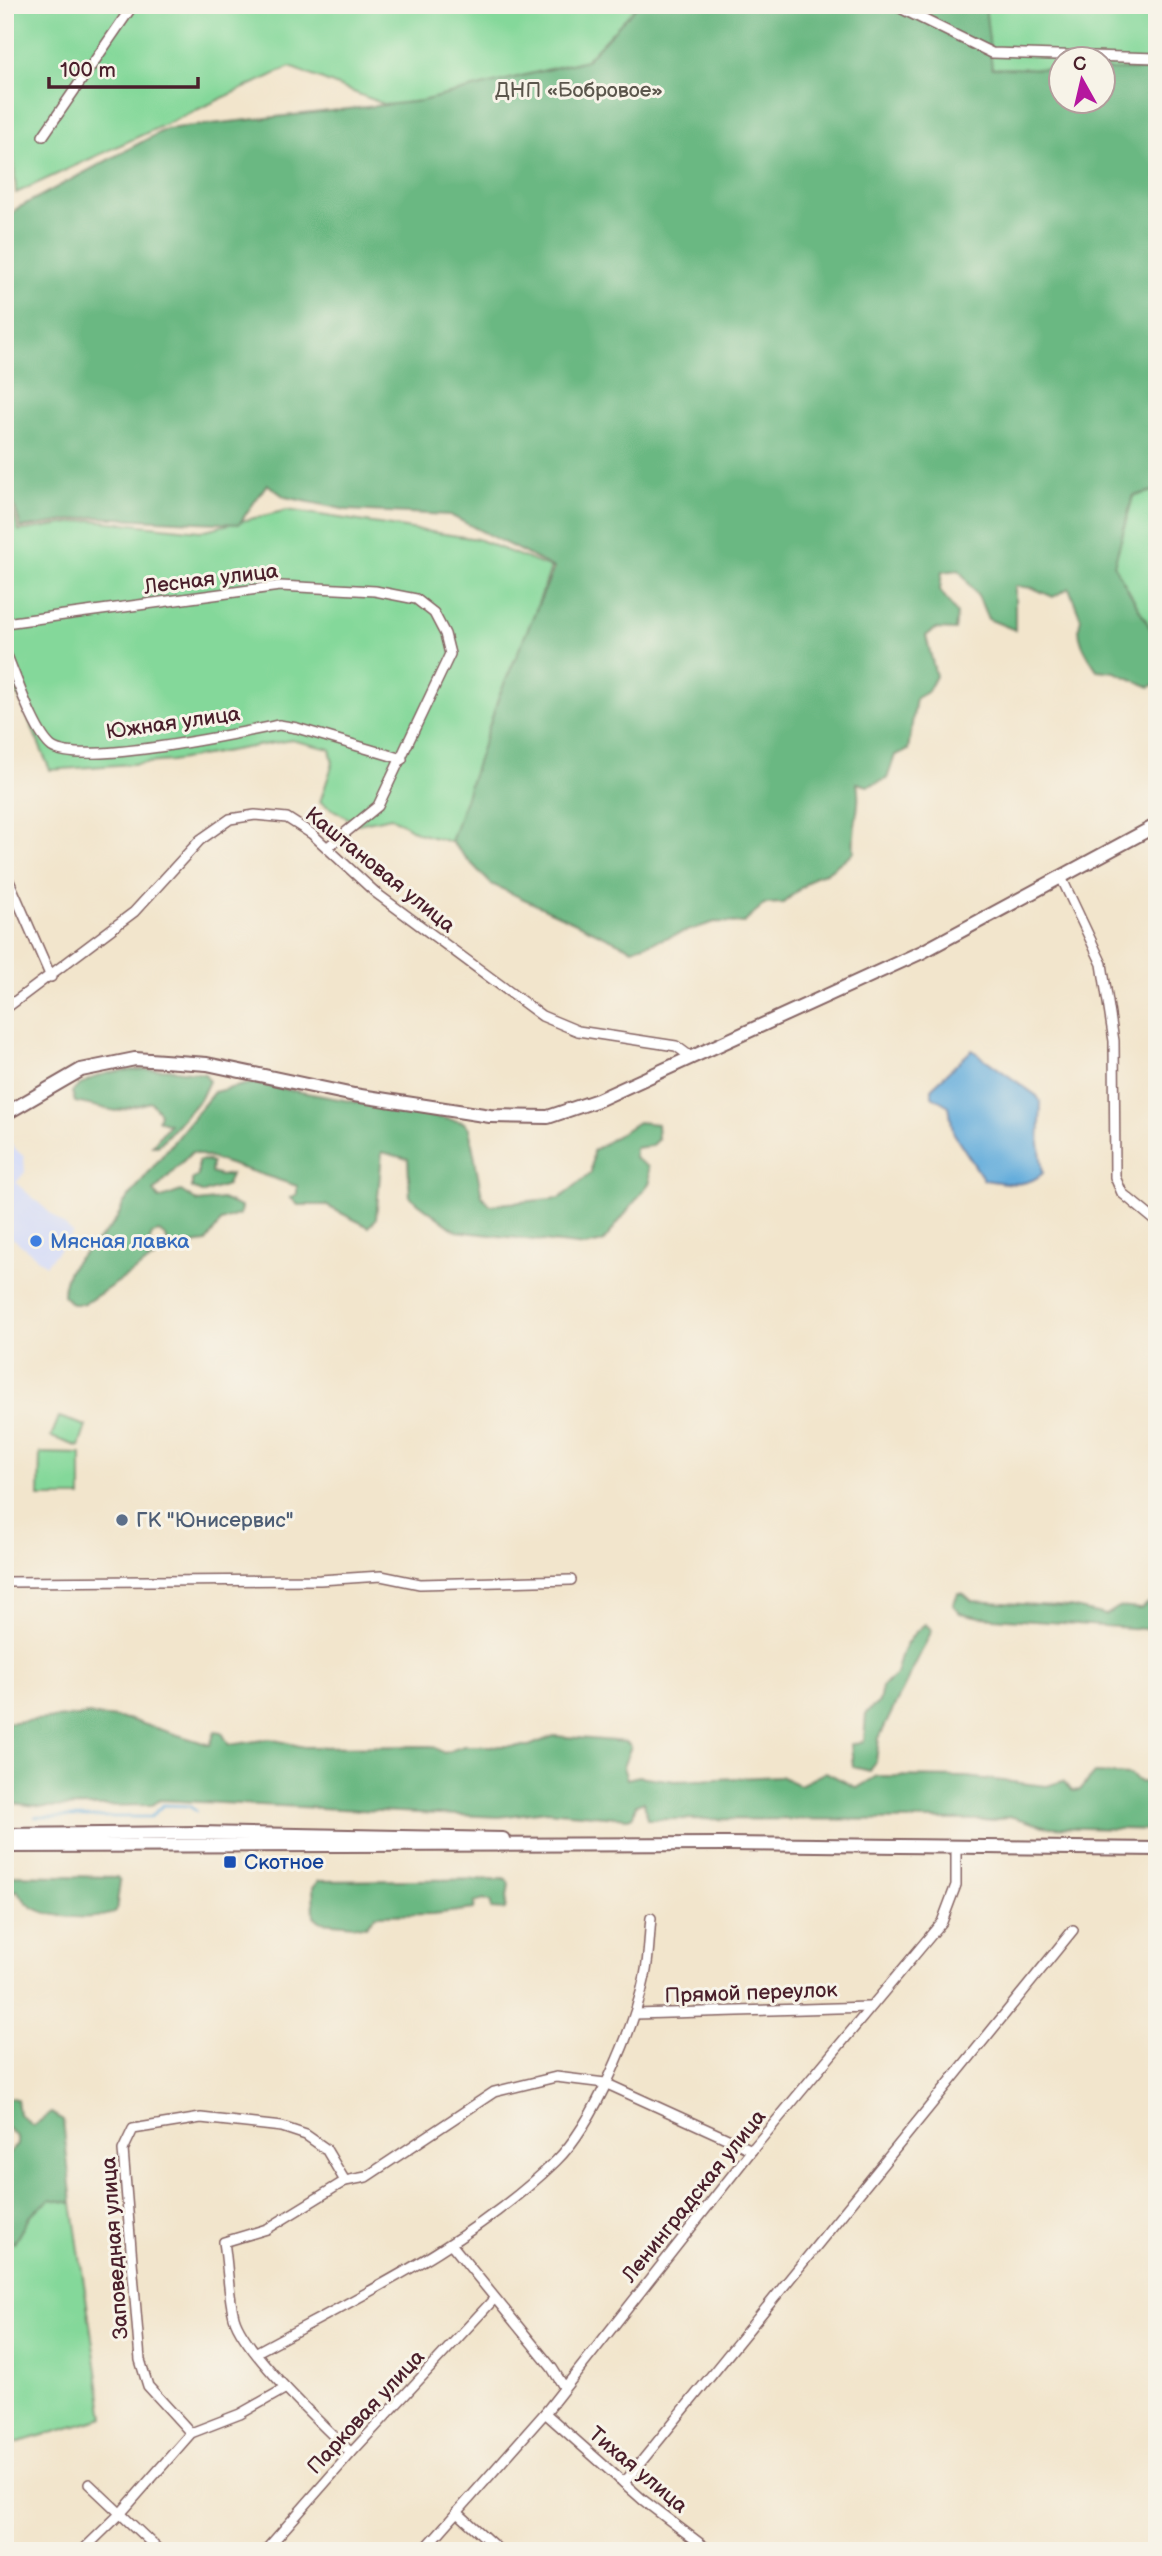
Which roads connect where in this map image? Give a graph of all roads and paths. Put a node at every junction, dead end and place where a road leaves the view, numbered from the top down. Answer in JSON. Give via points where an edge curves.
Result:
{"nodes":[{"id":1,"x":132,"y":5,"type":"edge"},
{"id":2,"x":894,"y":5,"type":"edge"},
{"id":3,"x":1157,"y":58,"type":"edge"},
{"id":4,"x":43,"y":136,"type":"dead end"},
{"id":5,"x":5,"y":623,"type":"edge"},
{"id":6,"x":5,"y":651,"type":"edge"},
{"id":7,"x":402,"y":759,"type":"junction"},
{"id":8,"x":1157,"y":825,"type":"edge"},
{"id":9,"x":329,"y":846,"type":"junction"},
{"id":10,"x":5,"y":872,"type":"edge"},
{"id":11,"x":1061,"y":877,"type":"junction"},
{"id":12,"x":51,"y":977,"type":"junction"},
{"id":13,"x":5,"y":1009,"type":"edge"},
{"id":14,"x":691,"y":1057,"type":"junction"},
{"id":15,"x":5,"y":1114,"type":"edge"},
{"id":16,"x":1157,"y":1222,"type":"edge"},
{"id":17,"x":571,"y":1580,"type":"dead end"},
{"id":18,"x":5,"y":1582,"type":"edge"},
{"id":19,"x":5,"y":1835,"type":"edge"},
{"id":20,"x":693,"y":1844,"type":"junction"},
{"id":21,"x":5,"y":1846,"type":"edge"},
{"id":22,"x":956,"y":1846,"type":"junction"},
{"id":23,"x":1157,"y":1849,"type":"edge"},
{"id":24,"x":651,"y":1918,"type":"dead end"},
{"id":25,"x":1073,"y":1930,"type":"dead end"},
{"id":26,"x":869,"y":2007,"type":"junction"},
{"id":27,"x":635,"y":2014,"type":"junction"},
{"id":28,"x":605,"y":2082,"type":"junction"},
{"id":29,"x":752,"y":2150,"type":"junction"},
{"id":30,"x":345,"y":2181,"type":"junction"},
{"id":31,"x":452,"y":2245,"type":"junction"},
{"id":32,"x":494,"y":2299,"type":"junction"},
{"id":33,"x":257,"y":2352,"type":"junction"},
{"id":34,"x":286,"y":2388,"type":"junction"},
{"id":35,"x":564,"y":2388,"type":"junction"},
{"id":36,"x":545,"y":2413,"type":"junction"},
{"id":37,"x":191,"y":2433,"type":"junction"},
{"id":38,"x":351,"y":2453,"type":"junction"},
{"id":39,"x":624,"y":2483,"type":"junction"},
{"id":40,"x":89,"y":2484,"type":"dead end"},
{"id":41,"x":457,"y":2512,"type":"junction"},
{"id":42,"x":120,"y":2514,"type":"junction"},
{"id":43,"x":82,"y":2551,"type":"edge"},
{"id":44,"x":160,"y":2551,"type":"edge"},
{"id":45,"x":265,"y":2551,"type":"edge"},
{"id":46,"x":423,"y":2551,"type":"edge"},
{"id":47,"x":500,"y":2551,"type":"edge"},
{"id":48,"x":710,"y":2551,"type":"edge"}],
"edges":[{"from":1,"to":4,"type":"street"},
{"from":2,"to":3,"type":"street","via":[[992,53]]},
{"from":5,"to":7,"type":"street","name":"Лесная улица","via":[[280,586],[375,591],[416,599],[434,613],[450,654]]},
{"from":6,"to":7,"type":"street","name":"Южная улица","via":[[41,734],[52,747],[71,753],[147,748],[279,726]]},
{"from":7,"to":9,"type":"street","name":"Лесная улица","via":[[378,806]]},
{"from":8,"to":11,"type":"main road"},
{"from":9,"to":12,"type":"street","name":"Каштановая улица","via":[[287,818],[255,815],[230,819],[200,840],[134,912]]},
{"from":9,"to":14,"type":"street","name":"Каштановая улица","via":[[376,893],[542,1016],[578,1031],[676,1046]]},
{"from":10,"to":12,"type":"street"},
{"from":11,"to":14,"type":"main road","via":[[922,952]]},
{"from":11,"to":16,"type":"street","via":[[1102,964],[1114,1041],[1115,1177],[1122,1193]]},
{"from":12,"to":13,"type":"street","name":"Каштановая улица"},
{"from":14,"to":15,"type":"main road","via":[[598,1100],[548,1117],[490,1116],[169,1059],[135,1059],[81,1070]]},
{"from":17,"to":18,"type":"street","via":[[420,1584],[382,1576]]},
{"from":19,"to":20,"type":"main road","via":[[394,1835]]},
{"from":20,"to":21,"type":"main road"},
{"from":20,"to":22,"type":"main road"},
{"from":22,"to":23,"type":"main road"},
{"from":22,"to":26,"type":"street","name":"Ленинградская улица","via":[[956,1885],[945,1917]]},
{"from":24,"to":27,"type":"street"},
{"from":25,"to":39,"type":"street"},
{"from":26,"to":27,"type":"street","name":"Прямой переулок"},
{"from":26,"to":29,"type":"street","name":"Ленинградская улица"},
{"from":27,"to":28,"type":"street"},
{"from":28,"to":29,"type":"street"},
{"from":28,"to":30,"type":"street","via":[[556,2077],[494,2092],[366,2177]]},
{"from":28,"to":31,"type":"street","via":[[577,2135],[557,2161]]},
{"from":29,"to":35,"type":"street","name":"Ленинградская улица"},
{"from":30,"to":33,"type":"street","via":[[267,2229],[224,2242],[234,2317]]},
{"from":30,"to":37,"type":"street","name":"Заповедная улица","via":[[326,2149],[306,2135],[282,2127],[201,2118],[133,2129],[123,2150],[140,2360],[148,2386]]},
{"from":31,"to":32,"type":"street"},
{"from":31,"to":33,"type":"street"},
{"from":32,"to":35,"type":"street"},
{"from":32,"to":38,"type":"street","name":"Парковая улица"},
{"from":33,"to":34,"type":"street"},
{"from":34,"to":37,"type":"street","via":[[240,2414]]},
{"from":34,"to":38,"type":"street"},
{"from":35,"to":36,"type":"street","name":"Ленинградская улица"},
{"from":36,"to":39,"type":"street","name":"Тихая улица"},
{"from":36,"to":41,"type":"street","name":"Ленинградская улица"},
{"from":37,"to":42,"type":"street"},
{"from":38,"to":45,"type":"street","name":"Парковая улица"},
{"from":39,"to":48,"type":"street","name":"Тихая улица"},
{"from":40,"to":42,"type":"street"},
{"from":41,"to":46,"type":"street","name":"Ленинградская улица"},
{"from":41,"to":47,"type":"street"},
{"from":42,"to":43,"type":"street"},
{"from":42,"to":44,"type":"street"}]}
